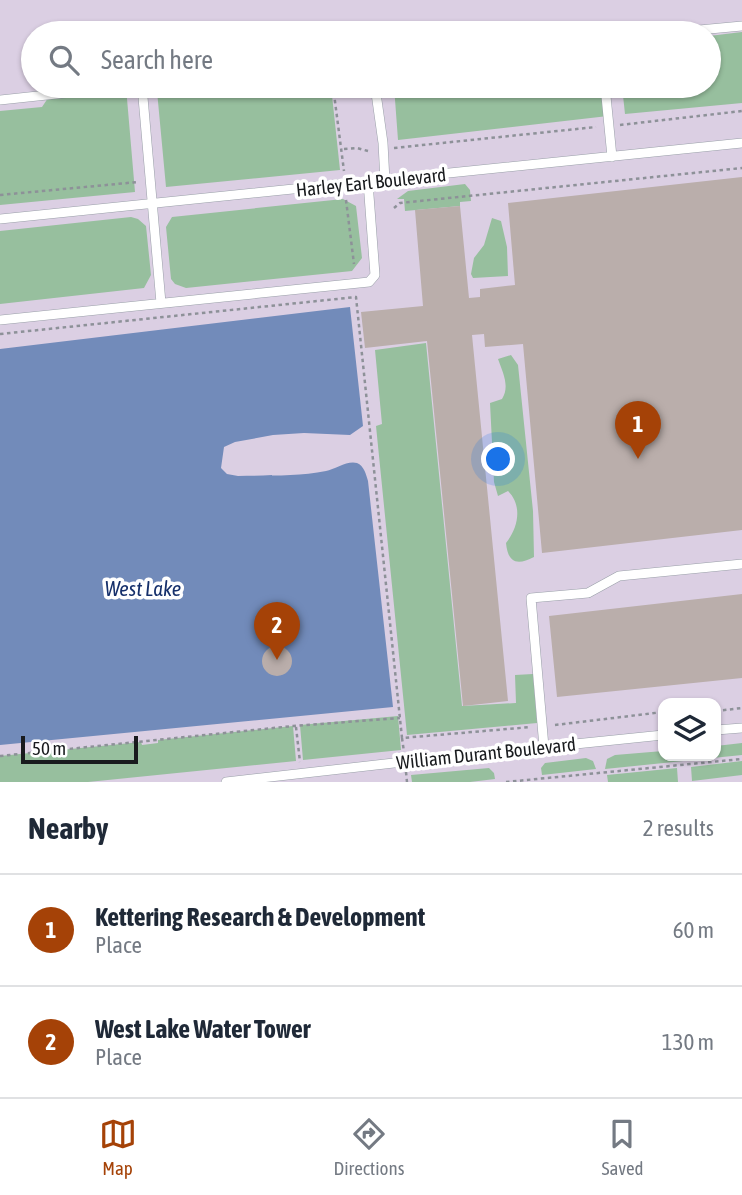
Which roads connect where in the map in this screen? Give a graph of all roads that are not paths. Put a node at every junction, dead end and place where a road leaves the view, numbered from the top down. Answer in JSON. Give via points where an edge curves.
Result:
{"nodes":[{"id":1,"x":742,"y":26,"type":"edge"},
{"id":2,"x":721,"y":28,"type":"edge"},
{"id":3,"x":21,"y":98,"type":"edge"},
{"id":4,"x":143,"y":98,"type":"edge"},
{"id":5,"x":377,"y":98,"type":"edge"},
{"id":6,"x":607,"y":98,"type":"edge"},
{"id":7,"x":0,"y":100,"type":"edge"},
{"id":8,"x":742,"y":143,"type":"edge"},
{"id":9,"x":612,"y":157,"type":"junction"},
{"id":10,"x":385,"y":181,"type":"junction"},
{"id":11,"x":368,"y":182,"type":"junction"},
{"id":12,"x":151,"y":204,"type":"junction"},
{"id":13,"x":0,"y":219,"type":"edge"},
{"id":14,"x":161,"y":303,"type":"junction"},
{"id":15,"x":0,"y":320,"type":"edge"},
{"id":16,"x":742,"y":564,"type":"edge"},
{"id":17,"x":742,"y":728,"type":"edge"},
{"id":18,"x":721,"y":730,"type":"edge"},
{"id":19,"x":658,"y":736,"type":"edge"},
{"id":20,"x":544,"y":747,"type":"junction"},
{"id":21,"x":287,"y":779,"type":"edge"},
{"id":22,"x":226,"y":782,"type":"edge"}],
"edges":[{"from":1,"to":2,"type":"lane"},
{"from":3,"to":7,"type":"lane"},
{"from":4,"to":12,"type":"lane"},
{"from":5,"to":10,"type":"lane"},
{"from":6,"to":9,"type":"lane"},
{"from":8,"to":9,"type":"lane","name":"Harley Earl Boulevard"},
{"from":9,"to":10,"type":"lane","name":"Harley Earl Boulevard"},
{"from":10,"to":11,"type":"lane","name":"Harley Earl Boulevard"},
{"from":11,"to":12,"type":"lane","name":"Harley Earl Boulevard"},
{"from":11,"to":14,"type":"lane","via":[[375,275],[369,282]]},
{"from":12,"to":13,"type":"lane","name":"Harley Earl Boulevard"},
{"from":12,"to":14,"type":"lane"},
{"from":14,"to":15,"type":"lane"},
{"from":16,"to":20,"type":"lane","via":[[619,576],[588,593],[531,598]]},
{"from":17,"to":18,"type":"lane"},
{"from":19,"to":20,"type":"lane","name":"William Durant Boulevard"},
{"from":20,"to":21,"type":"lane","name":"William Durant Boulevard"},
{"from":21,"to":22,"type":"lane","name":"William Durant Boulevard"}]}
